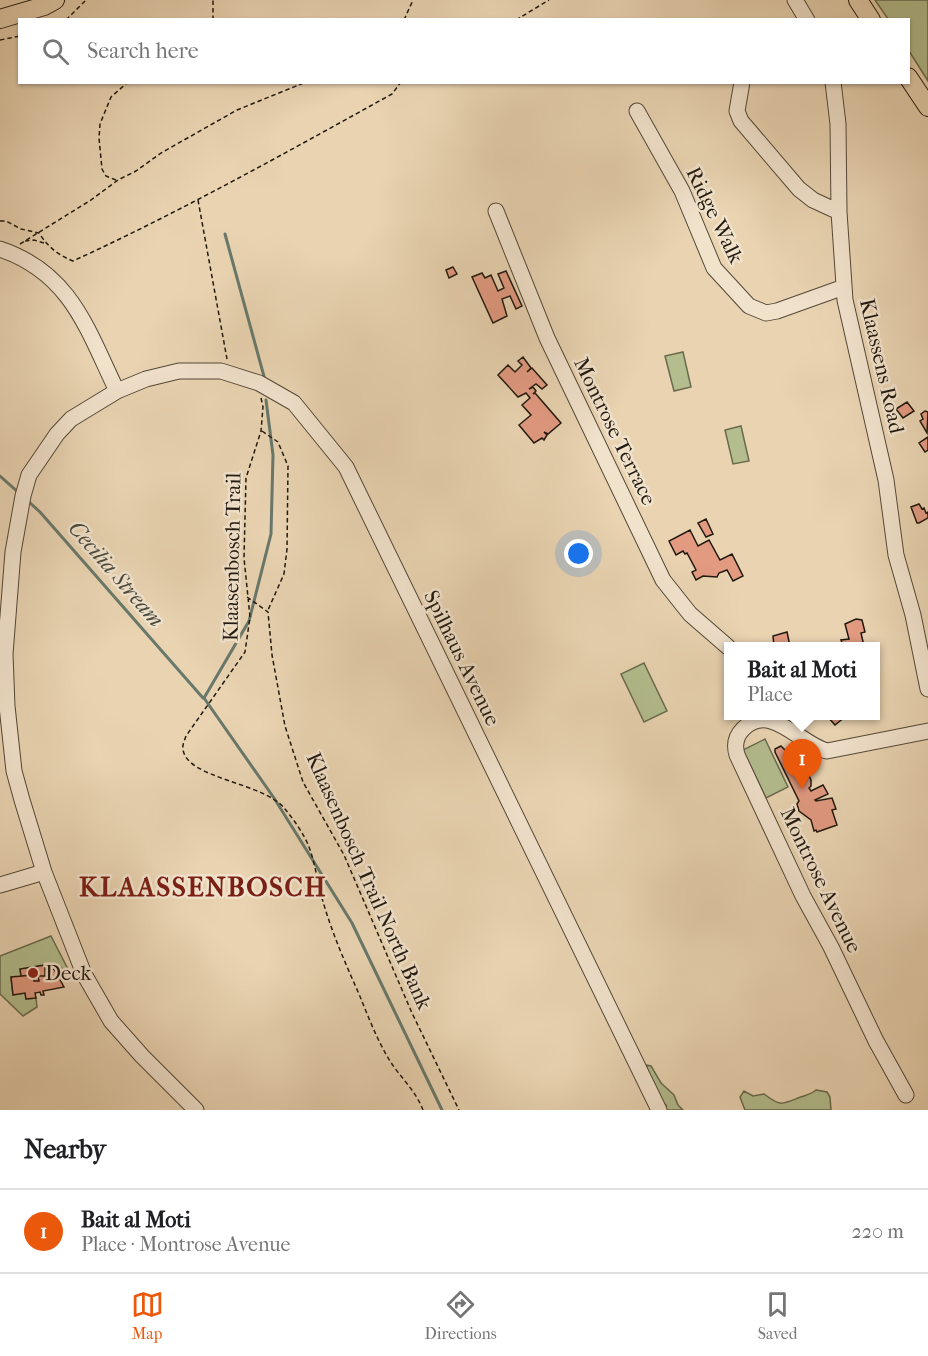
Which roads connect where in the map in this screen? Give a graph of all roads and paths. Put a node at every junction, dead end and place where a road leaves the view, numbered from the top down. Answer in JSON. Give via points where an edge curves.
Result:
{"nodes":[{"id":1,"x":55,"y":0,"type":"edge"},
{"id":2,"x":86,"y":0,"type":"edge"},
{"id":3,"x":213,"y":0,"type":"edge"},
{"id":4,"x":413,"y":0,"type":"edge"},
{"id":5,"x":549,"y":0,"type":"edge"},
{"id":6,"x":795,"y":0,"type":"edge"},
{"id":7,"x":858,"y":0,"type":"edge"},
{"id":8,"x":68,"y":18,"type":"edge"},
{"id":9,"x":213,"y":18,"type":"edge"},
{"id":10,"x":405,"y":18,"type":"edge"},
{"id":11,"x":519,"y":18,"type":"edge"},
{"id":12,"x":806,"y":18,"type":"edge"},
{"id":13,"x":870,"y":18,"type":"edge"},
{"id":14,"x":0,"y":19,"type":"edge"},
{"id":15,"x":18,"y":36,"type":"edge"},
{"id":16,"x":0,"y":39,"type":"edge"},
{"id":17,"x":910,"y":79,"type":"edge"},
{"id":18,"x":126,"y":84,"type":"edge"},
{"id":19,"x":301,"y":84,"type":"edge"},
{"id":20,"x":400,"y":84,"type":"edge"},
{"id":21,"x":742,"y":84,"type":"edge"},
{"id":22,"x":833,"y":84,"type":"edge"},
{"id":23,"x":928,"y":107,"type":"edge"},
{"id":24,"x":637,"y":111,"type":"dead end"},
{"id":25,"x":118,"y":180,"type":"junction"},
{"id":26,"x":198,"y":200,"type":"junction"},
{"id":27,"x":496,"y":211,"type":"dead end"},
{"id":28,"x":838,"y":212,"type":"junction"},
{"id":29,"x":0,"y":221,"type":"edge"},
{"id":30,"x":39,"y":233,"type":"junction"},
{"id":31,"x":25,"y":241,"type":"junction"},
{"id":32,"x":46,"y":244,"type":"junction"},
{"id":33,"x":5,"y":251,"type":"edge"},
{"id":34,"x":844,"y":287,"type":"junction"},
{"id":35,"x":230,"y":374,"type":"junction"},
{"id":36,"x":117,"y":391,"type":"junction"},
{"id":37,"x":261,"y":397,"type":"dead end"},
{"id":38,"x":261,"y":431,"type":"junction"},
{"id":39,"x":247,"y":596,"type":"junction"},
{"id":40,"x":268,"y":612,"type":"junction"},
{"id":41,"x":724,"y":643,"type":"edge"},
{"id":42,"x":928,"y":689,"type":"edge"},
{"id":43,"x":747,"y":720,"type":"edge"},
{"id":44,"x":928,"y":731,"type":"edge"},
{"id":45,"x":44,"y":872,"type":"junction"},
{"id":46,"x":0,"y":885,"type":"edge"},
{"id":47,"x":906,"y":1095,"type":"dead end"},
{"id":48,"x":196,"y":1110,"type":"edge"},
{"id":49,"x":423,"y":1110,"type":"edge"},
{"id":50,"x":459,"y":1110,"type":"edge"},
{"id":51,"x":659,"y":1110,"type":"edge"}],
"edges":[{"from":1,"to":14,"type":"main road"},
{"from":2,"to":8,"type":"path"},
{"from":3,"to":9,"type":"path"},
{"from":4,"to":10,"type":"path"},
{"from":5,"to":11,"type":"path"},
{"from":6,"to":12,"type":"street"},
{"from":7,"to":13,"type":"main road"},
{"from":15,"to":16,"type":"path"},
{"from":17,"to":23,"type":"main road"},
{"from":18,"to":25,"type":"path","via":[[111,97],[100,124],[102,169],[106,176]]},
{"from":19,"to":25,"type":"path","via":[[237,110]]},
{"from":20,"to":26,"type":"path","via":[[392,94]]},
{"from":21,"to":28,"type":"street","via":[[737,111],[741,121],[799,189]]},
{"from":22,"to":28,"type":"street","name":"Klaassens Road","via":[[838,124]]},
{"from":24,"to":34,"type":"street","name":"Ridge Walk","via":[[682,191],[714,268],[749,306],[766,313],[777,311]]},
{"from":25,"to":30,"type":"path"},
{"from":26,"to":32,"type":"path","via":[[73,261]]},
{"from":26,"to":35,"type":"path"},
{"from":27,"to":41,"type":"street","name":"Montrose Terrace","via":[[547,338],[663,580],[690,614]]},
{"from":28,"to":34,"type":"street","name":"Klaassens Road"},
{"from":29,"to":30,"type":"path"},
{"from":30,"to":31,"type":"path"},
{"from":30,"to":32,"type":"path"},
{"from":31,"to":32,"type":"path"},
{"from":31,"to":33,"type":"path"},
{"from":33,"to":36,"type":"street","via":[[43,271],[66,293]]},
{"from":34,"to":42,"type":"street","name":"Klaassens Road","via":[[886,480],[896,555]]},
{"from":35,"to":36,"type":"street","name":"Spilhaus Avenue","via":[[179,371]]},
{"from":35,"to":51,"type":"street","name":"Spilhaus Avenue","via":[[259,383],[294,403],[346,467]]},
{"from":36,"to":45,"type":"street","name":"Spilhaus Avenue","via":[[71,419],[29,475],[13,552],[5,654],[14,771]]},
{"from":37,"to":38,"type":"path","name":"Klaasenbosch Trail"},
{"from":38,"to":39,"type":"path","name":"Klaasenbosch Trail","via":[[246,478]]},
{"from":38,"to":40,"type":"path","via":[[278,442],[288,466],[284,574]]},
{"from":39,"to":40,"type":"path"},
{"from":39,"to":49,"type":"path","name":"Klaasenbosch Trail","via":[[250,617],[245,652],[186,736],[182,748],[187,760],[206,773],[268,794],[284,806],[302,832],[331,928],[358,993],[389,1060]]},
{"from":40,"to":50,"type":"path","name":"Klaasenbosch Trail North Bank","via":[[285,726],[303,782],[344,855],[411,1013]]},
{"from":43,"to":44,"type":"street","name":"Montrose Avenue","via":[[773,721],[815,747],[833,751]]},
{"from":43,"to":47,"type":"street","name":"Montrose Avenue","via":[[738,737],[737,755],[803,896]]},
{"from":45,"to":46,"type":"street"},
{"from":45,"to":48,"type":"street","name":"Spilhaus Avenue","via":[[84,974],[111,1021]]}]}
